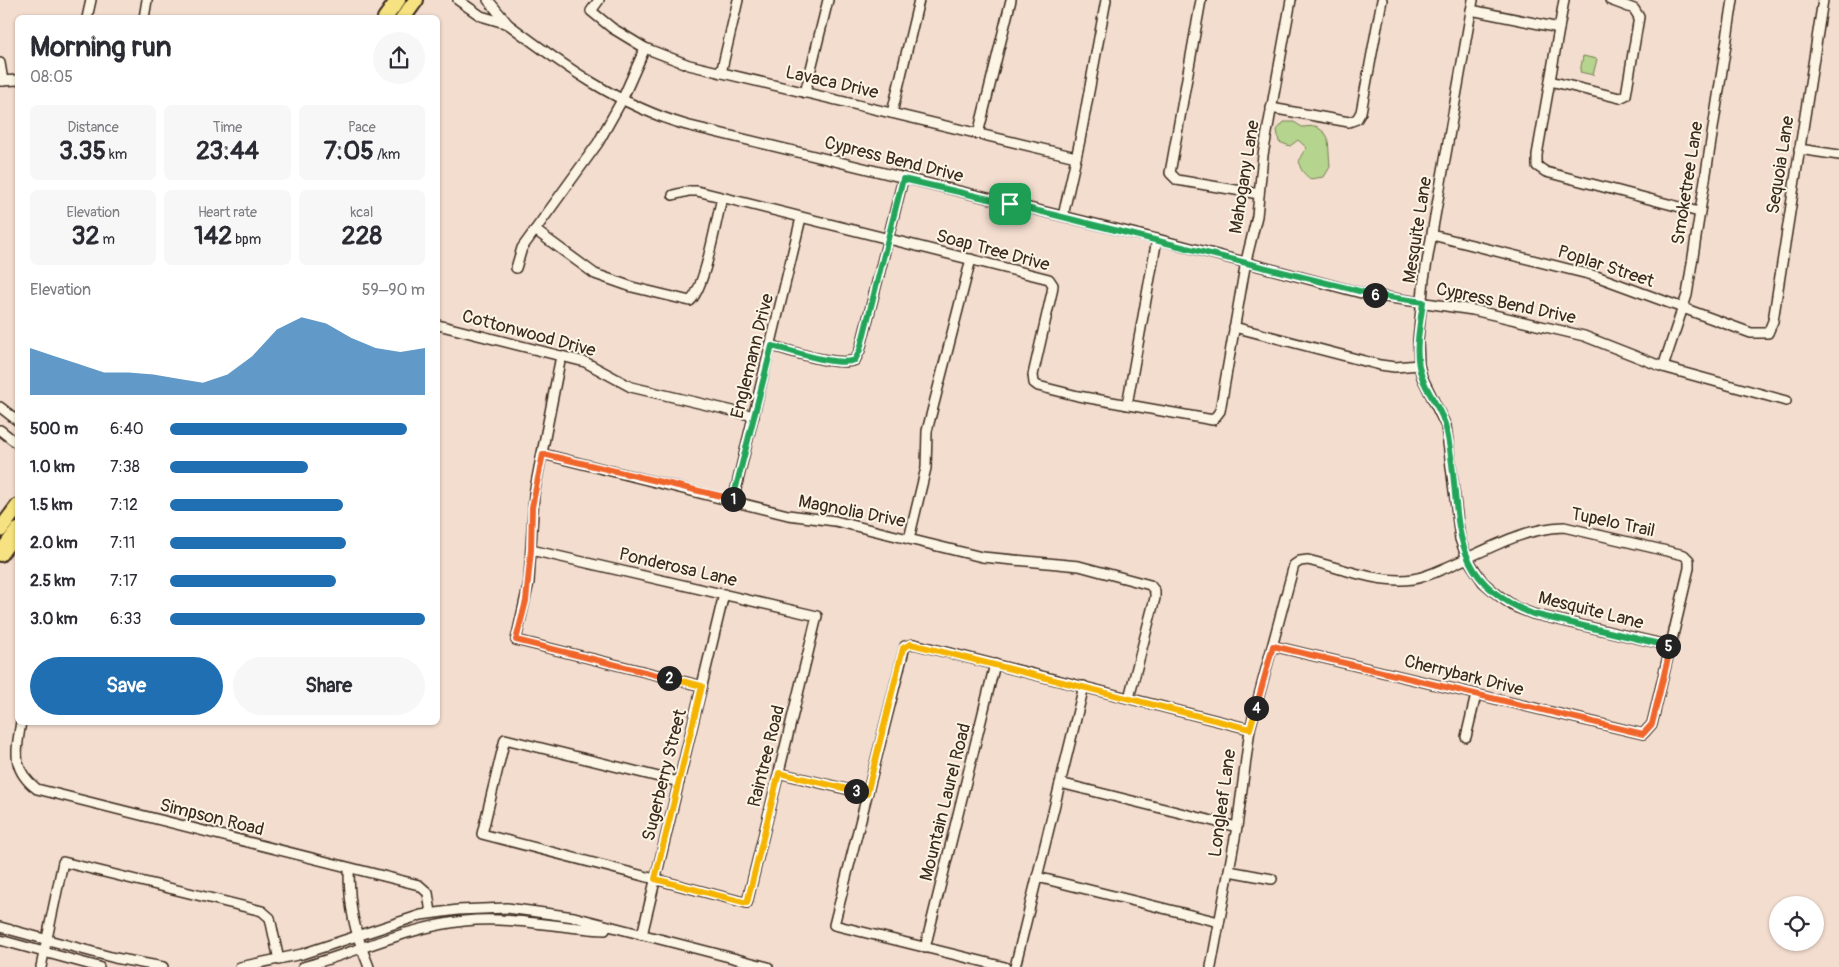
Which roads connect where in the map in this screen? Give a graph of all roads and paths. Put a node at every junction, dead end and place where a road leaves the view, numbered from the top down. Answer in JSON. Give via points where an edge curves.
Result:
{"nodes":[{"id":1,"x":91,"y":0,"type":"edge"},
{"id":2,"x":147,"y":0,"type":"edge"},
{"id":3,"x":398,"y":0,"type":"edge"},
{"id":4,"x":416,"y":0,"type":"edge"},
{"id":5,"x":458,"y":0,"type":"edge"},
{"id":6,"x":488,"y":0,"type":"edge"},
{"id":7,"x":599,"y":0,"type":"edge"},
{"id":8,"x":738,"y":0,"type":"edge"},
{"id":9,"x":828,"y":0,"type":"edge"},
{"id":10,"x":919,"y":0,"type":"edge"},
{"id":11,"x":1011,"y":0,"type":"edge"},
{"id":12,"x":1106,"y":0,"type":"edge"},
{"id":13,"x":1201,"y":0,"type":"edge"},
{"id":14,"x":1291,"y":0,"type":"edge"},
{"id":15,"x":1382,"y":0,"type":"edge"},
{"id":16,"x":1473,"y":0,"type":"edge"},
{"id":17,"x":1564,"y":0,"type":"edge"},
{"id":18,"x":1610,"y":0,"type":"edge"},
{"id":19,"x":1733,"y":0,"type":"edge"},
{"id":20,"x":1823,"y":0,"type":"edge"},
{"id":21,"x":1471,"y":10,"type":"junction"},
{"id":22,"x":88,"y":15,"type":"edge"},
{"id":23,"x":144,"y":15,"type":"edge"},
{"id":24,"x":387,"y":15,"type":"edge"},
{"id":25,"x":405,"y":15,"type":"edge"},
{"id":26,"x":508,"y":24,"type":"junction"},
{"id":27,"x":1559,"y":28,"type":"junction"},
{"id":28,"x":645,"y":48,"type":"junction"},
{"id":29,"x":0,"y":63,"type":"edge"},
{"id":30,"x":721,"y":72,"type":"junction"},
{"id":31,"x":15,"y":80,"type":"edge"},
{"id":32,"x":2,"y":81,"type":"edge"},
{"id":33,"x":1550,"y":81,"type":"junction"},
{"id":34,"x":805,"y":93,"type":"junction"},
{"id":35,"x":622,"y":100,"type":"junction"},
{"id":36,"x":1271,"y":108,"type":"junction"},
{"id":37,"x":892,"y":113,"type":"junction"},
{"id":38,"x":978,"y":134,"type":"junction"},
{"id":39,"x":1799,"y":149,"type":"junction"},
{"id":40,"x":1839,"y":155,"type":"edge"},
{"id":41,"x":1076,"y":157,"type":"junction"},
{"id":42,"x":903,"y":179,"type":"junction"},
{"id":43,"x":1259,"y":194,"type":"junction"},
{"id":44,"x":673,"y":195,"type":"dead end"},
{"id":45,"x":722,"y":198,"type":"junction"},
{"id":46,"x":1699,"y":212,"type":"junction"},
{"id":47,"x":1063,"y":216,"type":"junction"},
{"id":48,"x":801,"y":218,"type":"junction"},
{"id":49,"x":535,"y":230,"type":"junction"},
{"id":50,"x":1432,"y":235,"type":"junction"},
{"id":51,"x":887,"y":239,"type":"junction"},
{"id":52,"x":1157,"y":239,"type":"junction"},
{"id":53,"x":971,"y":259,"type":"junction"},
{"id":54,"x":1246,"y":262,"type":"junction"},
{"id":55,"x":516,"y":268,"type":"dead end"},
{"id":56,"x":1423,"y":302,"type":"junction"},
{"id":57,"x":1683,"y":309,"type":"junction"},
{"id":58,"x":440,"y":326,"type":"edge"},
{"id":59,"x":1234,"y":327,"type":"junction"},
{"id":60,"x":1768,"y":333,"type":"joint"},
{"id":61,"x":772,"y":346,"type":"junction"},
{"id":62,"x":561,"y":356,"type":"junction"},
{"id":63,"x":1419,"y":364,"type":"junction"},
{"id":64,"x":1663,"y":367,"type":"junction"},
{"id":65,"x":1786,"y":401,"type":"dead end"},
{"id":66,"x":1127,"y":405,"type":"junction"},
{"id":67,"x":0,"y":407,"type":"edge"},
{"id":68,"x":754,"y":416,"type":"junction"},
{"id":69,"x":1216,"y":418,"type":"joint"},
{"id":70,"x":15,"y":419,"type":"edge"},
{"id":71,"x":0,"y":430,"type":"edge"},
{"id":72,"x":15,"y":442,"type":"edge"},
{"id":73,"x":543,"y":454,"type":"junction"},
{"id":74,"x":733,"y":501,"type":"junction"},
{"id":75,"x":15,"y":510,"type":"edge"},
{"id":76,"x":0,"y":530,"type":"edge"},
{"id":77,"x":15,"y":534,"type":"edge"},
{"id":78,"x":909,"y":539,"type":"junction"},
{"id":79,"x":531,"y":550,"type":"junction"},
{"id":80,"x":0,"y":554,"type":"edge"},
{"id":81,"x":1467,"y":558,"type":"junction"},
{"id":82,"x":1300,"y":560,"type":"joint"},
{"id":83,"x":724,"y":594,"type":"junction"},
{"id":84,"x":817,"y":616,"type":"joint"},
{"id":85,"x":1273,"y":646,"type":"junction"},
{"id":86,"x":1671,"y":646,"type":"junction"},
{"id":87,"x":995,"y":664,"type":"junction"},
{"id":88,"x":702,"y":686,"type":"junction"},
{"id":89,"x":1084,"y":686,"type":"junction"},
{"id":90,"x":1476,"y":695,"type":"junction"},
{"id":91,"x":1129,"y":698,"type":"junction"},
{"id":92,"x":21,"y":725,"type":"edge"},
{"id":93,"x":1250,"y":729,"type":"junction"},
{"id":94,"x":1466,"y":737,"type":"dead end"},
{"id":95,"x":779,"y":773,"type":"junction"},
{"id":96,"x":679,"y":782,"type":"junction"},
{"id":97,"x":1060,"y":783,"type":"junction"},
{"id":98,"x":867,"y":794,"type":"junction"},
{"id":99,"x":1236,"y":827,"type":"junction"},
{"id":100,"x":349,"y":868,"type":"junction"},
{"id":101,"x":1229,"y":871,"type":"junction"},
{"id":102,"x":1037,"y":876,"type":"junction"},
{"id":103,"x":655,"y":879,"type":"junction"},
{"id":104,"x":1272,"y":879,"type":"dead end"},
{"id":105,"x":432,"y":913,"type":"junction"},
{"id":106,"x":1220,"y":922,"type":"junction"},
{"id":107,"x":0,"y":927,"type":"edge"},
{"id":108,"x":623,"y":930,"type":"junction"},
{"id":109,"x":642,"y":935,"type":"junction"},
{"id":110,"x":357,"y":936,"type":"junction"},
{"id":111,"x":0,"y":940,"type":"edge"},
{"id":112,"x":46,"y":940,"type":"junction"},
{"id":113,"x":361,"y":947,"type":"junction"},
{"id":114,"x":925,"y":948,"type":"junction"},
{"id":115,"x":44,"y":952,"type":"junction"},
{"id":116,"x":279,"y":960,"type":"junction"},
{"id":117,"x":41,"y":967,"type":"edge"},
{"id":118,"x":99,"y":967,"type":"edge"},
{"id":119,"x":163,"y":967,"type":"edge"},
{"id":120,"x":240,"y":967,"type":"edge"},
{"id":121,"x":303,"y":967,"type":"edge"},
{"id":122,"x":369,"y":967,"type":"edge"},
{"id":123,"x":768,"y":967,"type":"edge"},
{"id":124,"x":1005,"y":967,"type":"edge"},
{"id":125,"x":1015,"y":967,"type":"edge"},
{"id":126,"x":1211,"y":967,"type":"edge"}],
"edges":[{"from":1,"to":22,"type":"street"},
{"from":2,"to":23,"type":"street"},
{"from":3,"to":24,"type":"highway"},
{"from":4,"to":25,"type":"highway"},
{"from":5,"to":26,"type":"street","name":"Cypress Bend Drive","via":[[481,16]]},
{"from":6,"to":26,"type":"street","name":"Cypress Bend Drive"},
{"from":7,"to":28,"type":"street","name":"Lavaca Drive","via":[[591,11]]},
{"from":8,"to":30,"type":"street"},
{"from":9,"to":34,"type":"street"},
{"from":10,"to":37,"type":"street"},
{"from":11,"to":38,"type":"street"},
{"from":12,"to":41,"type":"street"},
{"from":13,"to":43,"type":"street","via":[[1170,169],[1172,176],[1177,180]]},
{"from":14,"to":36,"type":"street","name":"Mahogany Lane"},
{"from":15,"to":36,"type":"street","via":[[1357,120],[1348,122]]},
{"from":16,"to":21,"type":"street","name":"Mesquite Lane"},
{"from":17,"to":27,"type":"street"},
{"from":18,"to":33,"type":"street","via":[[1638,12],[1639,17],[1629,84],[1624,97]]},
{"from":19,"to":46,"type":"street","name":"Smoketree Lane"},
{"from":20,"to":39,"type":"street","name":"Sequoia Lane"},
{"from":21,"to":27,"type":"street"},
{"from":21,"to":50,"type":"street","name":"Mesquite Lane"},
{"from":26,"to":35,"type":"street","name":"Cypress Bend Drive","via":[[569,69]]},
{"from":27,"to":33,"type":"street"},
{"from":28,"to":30,"type":"street","name":"Lavaca Drive","via":[[689,65]]},
{"from":28,"to":35,"type":"street"},
{"from":29,"to":32,"type":"street"},
{"from":30,"to":34,"type":"street","name":"Lavaca Drive"},
{"from":31,"to":32,"type":"street"},
{"from":33,"to":46,"type":"street","via":[[1537,166],[1546,172]]},
{"from":34,"to":37,"type":"street","name":"Lavaca Drive"},
{"from":35,"to":42,"type":"street","name":"Cypress Bend Drive","via":[[686,125]]},
{"from":35,"to":49,"type":"street","via":[[598,143]]},
{"from":36,"to":43,"type":"street","name":"Mahogany Lane"},
{"from":37,"to":38,"type":"street","name":"Lavaca Drive"},
{"from":38,"to":41,"type":"street","name":"Lavaca Drive"},
{"from":39,"to":40,"type":"street"},
{"from":39,"to":60,"type":"street","name":"Sequoia Lane","via":[[1773,321]]},
{"from":41,"to":47,"type":"street"},
{"from":42,"to":47,"type":"street","name":"Cypress Bend Drive"},
{"from":42,"to":51,"type":"street"},
{"from":43,"to":54,"type":"street","name":"Mahogany Lane"},
{"from":44,"to":45,"type":"street","name":"Soap Tree Drive","via":[[689,191]]},
{"from":45,"to":48,"type":"street","name":"Soap Tree Drive"},
{"from":45,"to":49,"type":"street","via":[[696,296],[690,301],[594,274]]},
{"from":46,"to":57,"type":"street","name":"Smoketree Lane"},
{"from":47,"to":52,"type":"street","name":"Cypress Bend Drive"},
{"from":48,"to":51,"type":"street","name":"Soap Tree Drive"},
{"from":48,"to":61,"type":"street","name":"Englemann Drive"},
{"from":49,"to":55,"type":"street","via":[[522,248]]},
{"from":50,"to":56,"type":"street","name":"Mesquite Lane"},
{"from":50,"to":57,"type":"street","name":"Poplar Street","via":[[1596,276]]},
{"from":51,"to":53,"type":"street","name":"Soap Tree Drive"},
{"from":51,"to":61,"type":"street","via":[[855,360],[848,363],[835,361]]},
{"from":52,"to":54,"type":"street","name":"Cypress Bend Drive"},
{"from":52,"to":66,"type":"street"},
{"from":53,"to":66,"type":"street","name":"Soap Tree Drive","via":[[1052,281],[1034,383]]},
{"from":53,"to":78,"type":"street","via":[[927,431],[926,468]]},
{"from":54,"to":56,"type":"street","name":"Cypress Bend Drive","via":[[1365,294]]},
{"from":54,"to":59,"type":"street","name":"Mahogany Lane"},
{"from":56,"to":63,"type":"street","name":"Mesquite Lane","via":[[1418,340]]},
{"from":56,"to":64,"type":"street","name":"Cypress Bend Drive","via":[[1473,310],[1584,336]]},
{"from":57,"to":60,"type":"street","name":"Poplar Street","via":[[1752,333]]},
{"from":57,"to":64,"type":"street","name":"Smoketree Lane"},
{"from":58,"to":62,"type":"street","name":"Cottonwood Drive"},
{"from":59,"to":63,"type":"street","via":[[1380,365]]},
{"from":59,"to":69,"type":"street","name":"Mahogany Lane","via":[[1220,411]]},
{"from":61,"to":68,"type":"street","name":"Englemann Drive"},
{"from":62,"to":68,"type":"street","name":"Cottonwood Drive","via":[[585,362],[631,387]]},
{"from":62,"to":73,"type":"street"},
{"from":63,"to":81,"type":"street","name":"Mesquite Lane","via":[[1446,426],[1460,540]]},
{"from":64,"to":65,"type":"street","name":"Cypress Bend Drive"},
{"from":66,"to":69,"type":"street","name":"Soap Tree Drive","via":[[1209,420]]},
{"from":67,"to":70,"type":"street"},
{"from":68,"to":74,"type":"street","name":"Englemann Drive"},
{"from":71,"to":72,"type":"street"},
{"from":73,"to":74,"type":"street","name":"Magnolia Drive"},
{"from":73,"to":79,"type":"street","via":[[532,507]]},
{"from":74,"to":78,"type":"street","name":"Magnolia Drive","via":[[788,515],[835,520]]},
{"from":75,"to":76,"type":"highway"},
{"from":77,"to":80,"type":"highway"},
{"from":78,"to":91,"type":"street","name":"Magnolia Drive","via":[[982,557],[1079,566],[1150,586],[1155,591],[1155,598]]},
{"from":79,"to":83,"type":"street","name":"Ponderosa Lane"},
{"from":79,"to":88,"type":"street","via":[[526,601],[516,640]]},
{"from":81,"to":82,"type":"street","name":"Tupelo Trail","via":[[1432,574],[1397,580]]},
{"from":81,"to":86,"type":"street","name":"Mesquite Lane","via":[[1483,582],[1515,607]]},
{"from":81,"to":86,"type":"street","name":"Tupelo Trail","via":[[1526,532],[1564,527],[1684,555],[1689,560]]},
{"from":82,"to":85,"type":"street","name":"Longleaf Lane","via":[[1294,565]]},
{"from":83,"to":84,"type":"street","name":"Ponderosa Lane"},
{"from":83,"to":88,"type":"street","name":"Sugerberry Street"},
{"from":84,"to":95,"type":"street","name":"Raintree Road"},
{"from":85,"to":90,"type":"street","name":"Cherrybark Drive"},
{"from":85,"to":93,"type":"street","name":"Longleaf Lane"},
{"from":86,"to":90,"type":"street","name":"Cherrybark Drive","via":[[1652,724],[1647,732],[1639,734]]},
{"from":87,"to":89,"type":"street"},
{"from":87,"to":98,"type":"street","via":[[908,644],[903,648]]},
{"from":87,"to":114,"type":"street","name":"Mountain Laurel Road"},
{"from":88,"to":96,"type":"street","name":"Sugerberry Street"},
{"from":89,"to":91,"type":"street"},
{"from":89,"to":97,"type":"street"},
{"from":90,"to":94,"type":"street"},
{"from":91,"to":93,"type":"street"},
{"from":92,"to":100,"type":"street","name":"Simpson Road","via":[[16,753],[18,766],[25,780],[37,789]]},
{"from":93,"to":99,"type":"street","name":"Longleaf Lane"},
{"from":95,"to":98,"type":"street"},
{"from":95,"to":103,"type":"street","name":"Raintree Road","via":[[747,903]]},
{"from":96,"to":103,"type":"street","name":"Sugerberry Street"},
{"from":96,"to":103,"type":"street","via":[[505,739],[482,834]]},
{"from":97,"to":99,"type":"street"},
{"from":97,"to":102,"type":"street"},
{"from":98,"to":114,"type":"street","via":[[834,925]]},
{"from":99,"to":101,"type":"street","name":"Longleaf Lane"},
{"from":100,"to":105,"type":"street","name":"Simpson Road","via":[[419,885],[428,893]]},
{"from":100,"to":110,"type":"street","via":[[349,903]]},
{"from":101,"to":104,"type":"street"},
{"from":101,"to":106,"type":"street","name":"Longleaf Lane"},
{"from":102,"to":106,"type":"street"},
{"from":102,"to":125,"type":"street"},
{"from":103,"to":109,"type":"street","name":"Sugerberry Street"},
{"from":105,"to":108,"type":"street","via":[[507,908],[566,916]]},
{"from":105,"to":110,"type":"street"},
{"from":106,"to":126,"type":"street","name":"Longleaf Lane"},
{"from":107,"to":112,"type":"street"},
{"from":108,"to":109,"type":"street"},
{"from":108,"to":113,"type":"street","via":[[485,919],[426,927]]},
{"from":109,"to":123,"type":"street"},
{"from":110,"to":113,"type":"street"},
{"from":110,"to":116,"type":"street"},
{"from":111,"to":115,"type":"street"},
{"from":112,"to":115,"type":"street"},
{"from":112,"to":116,"type":"street","via":[[63,862],[262,911],[270,918]]},
{"from":112,"to":119,"type":"street"},
{"from":113,"to":121,"type":"street"},
{"from":113,"to":122,"type":"street"},
{"from":114,"to":124,"type":"street"},
{"from":115,"to":117,"type":"street"},
{"from":115,"to":118,"type":"street"},
{"from":116,"to":120,"type":"street"}]}
